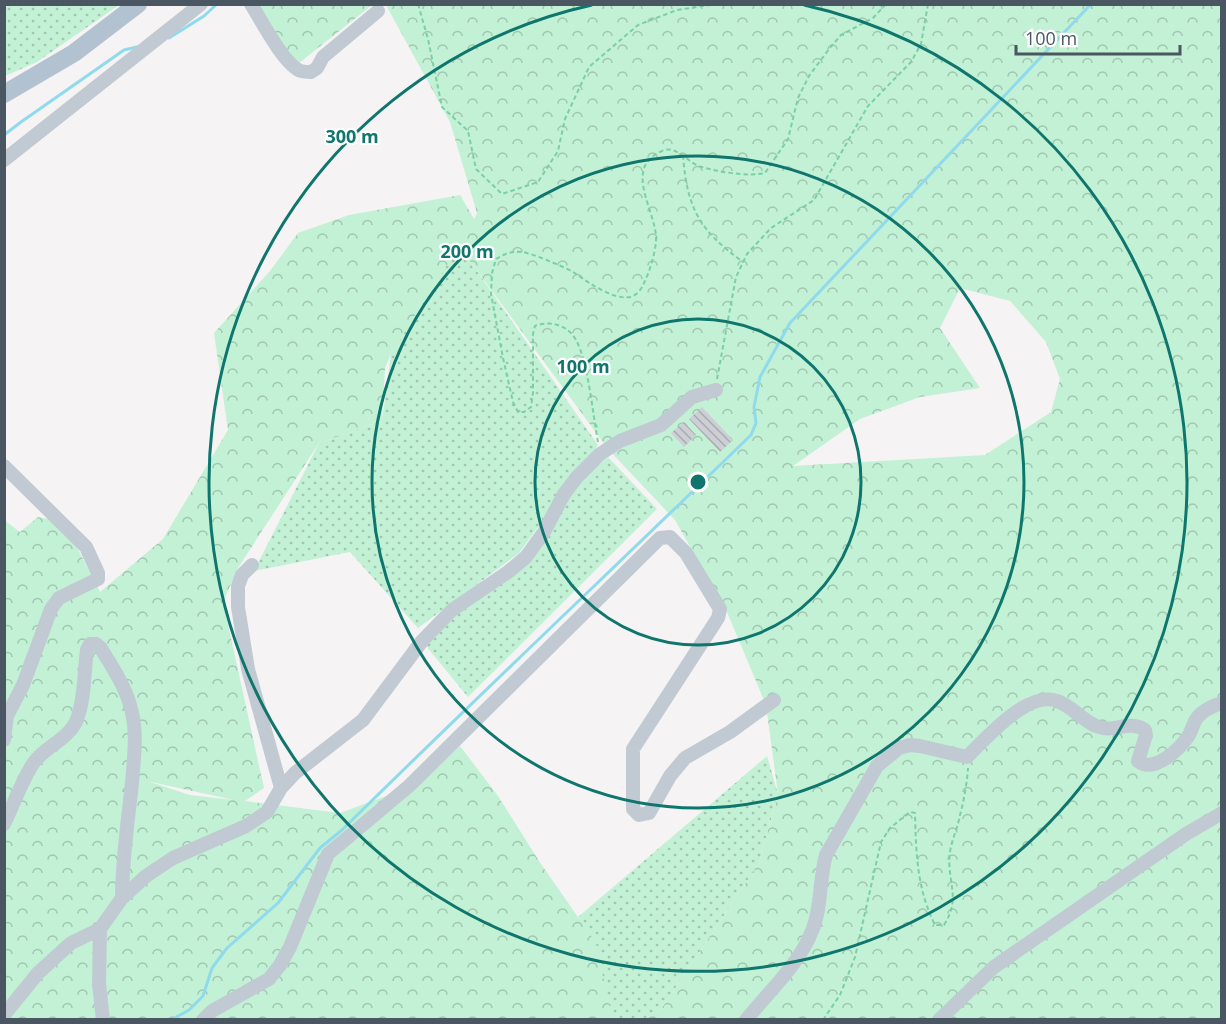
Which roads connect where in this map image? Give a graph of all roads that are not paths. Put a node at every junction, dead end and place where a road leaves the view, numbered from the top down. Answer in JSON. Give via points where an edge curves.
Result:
{"nodes":[{"id":1,"x":138,"y":4,"type":"edge"},
{"id":2,"x":201,"y":4,"type":"edge"},
{"id":3,"x":251,"y":4,"type":"edge"},
{"id":4,"x":378,"y":11,"type":"dead end"},
{"id":5,"x":4,"y":94,"type":"edge"},
{"id":6,"x":4,"y":160,"type":"edge"},
{"id":7,"x":716,"y":390,"type":"road end"},
{"id":8,"x":4,"y":466,"type":"edge"},
{"id":9,"x":252,"y":565,"type":"dead end"},
{"id":10,"x":774,"y":700,"type":"dead end"},
{"id":11,"x":1221,"y":703,"type":"edge"},
{"id":12,"x":4,"y":740,"type":"edge"},
{"id":13,"x":281,"y":788,"type":"junction"},
{"id":14,"x":1221,"y":813,"type":"edge"},
{"id":15,"x":4,"y":824,"type":"edge"},
{"id":16,"x":122,"y":898,"type":"junction"},
{"id":17,"x":100,"y":929,"type":"junction"},
{"id":18,"x":4,"y":1015,"type":"edge"},
{"id":19,"x":103,"y":1020,"type":"edge"},
{"id":20,"x":203,"y":1020,"type":"edge"},
{"id":21,"x":746,"y":1020,"type":"edge"},
{"id":22,"x":939,"y":1020,"type":"edge"}],
"edges":[{"from":1,"to":5,"type":"main road","via":[[74,53]]},
{"from":2,"to":6,"type":"street"},
{"from":3,"to":4,"type":"street","via":[[285,57],[294,67],[311,72],[323,57]]},
{"from":7,"to":13,"type":"street","via":[[692,397],[661,425],[620,441],[600,454],[576,477],[526,557],[452,610],[422,641],[363,720]]},
{"from":8,"to":12,"type":"street","via":[[86,547],[98,579],[59,598],[51,609],[8,716]]},
{"from":9,"to":13,"type":"street","via":[[238,586],[238,607],[248,669]]},
{"from":10,"to":20,"type":"street","via":[[730,732],[684,758],[649,813],[639,815],[633,809],[633,749],[718,618],[720,609],[686,554],[670,537],[660,538],[409,786],[328,854],[290,947],[269,979]]},
{"from":11,"to":21,"type":"street","via":[[1198,716],[1181,744],[1152,765],[1138,761],[1145,730],[1131,725],[1107,729],[1096,726],[1047,698],[999,725],[968,757],[920,746],[900,748],[877,766],[826,855],[813,930],[802,951]]},
{"from":13,"to":16,"type":"street","via":[[267,812],[246,826],[173,858]]},
{"from":14,"to":22,"type":"street","via":[[994,967]]},
{"from":15,"to":16,"type":"street","via":[[34,762],[77,720],[87,650],[90,644],[96,644],[118,676],[135,729]]},
{"from":16,"to":17,"type":"street"},
{"from":17,"to":18,"type":"street","via":[[71,944],[46,965]]},
{"from":17,"to":19,"type":"street"}]}
